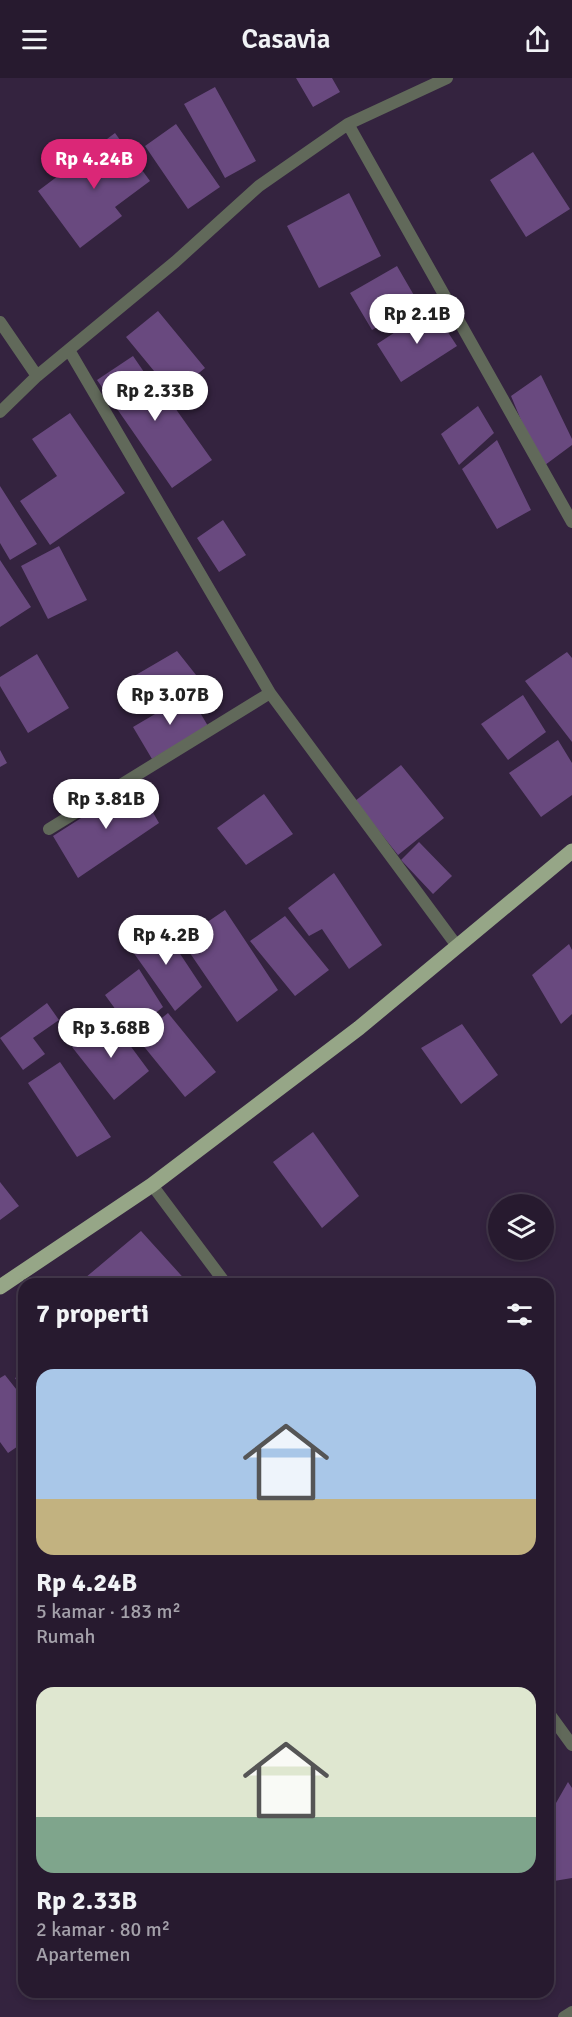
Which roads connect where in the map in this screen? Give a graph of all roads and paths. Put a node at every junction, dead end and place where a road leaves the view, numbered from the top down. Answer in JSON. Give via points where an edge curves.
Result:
{"nodes":[{"id":1,"x":447,"y":78,"type":"edge"},
{"id":2,"x":348,"y":124,"type":"junction"},
{"id":3,"x":0,"y":322,"type":"edge"},
{"id":4,"x":69,"y":350,"type":"junction"},
{"id":5,"x":37,"y":376,"type":"junction"},
{"id":6,"x":0,"y":412,"type":"edge"},
{"id":7,"x":572,"y":522,"type":"edge"},
{"id":8,"x":270,"y":693,"type":"junction"},
{"id":9,"x":49,"y":829,"type":"dead end"},
{"id":10,"x":572,"y":851,"type":"edge"},
{"id":11,"x":457,"y":946,"type":"junction"},
{"id":12,"x":152,"y":1185,"type":"junction"},
{"id":13,"x":222,"y":1278,"type":"edge"},
{"id":14,"x":0,"y":1287,"type":"edge"},
{"id":15,"x":554,"y":1720,"type":"edge"},
{"id":16,"x":572,"y":1745,"type":"edge"},
{"id":17,"x":572,"y":2012,"type":"edge"},
{"id":18,"x":564,"y":2017,"type":"edge"}],
"edges":[{"from":1,"to":2,"type":"street"},
{"from":2,"to":4,"type":"street","via":[[259,186]]},
{"from":2,"to":7,"type":"street"},
{"from":3,"to":5,"type":"street"},
{"from":4,"to":5,"type":"street"},
{"from":4,"to":8,"type":"street"},
{"from":5,"to":6,"type":"street"},
{"from":8,"to":9,"type":"street"},
{"from":8,"to":11,"type":"street"},
{"from":10,"to":11,"type":"main road"},
{"from":11,"to":12,"type":"main road","via":[[359,1028]]},
{"from":12,"to":13,"type":"street"},
{"from":12,"to":14,"type":"main road"},
{"from":15,"to":16,"type":"street"},
{"from":17,"to":18,"type":"street"}]}
